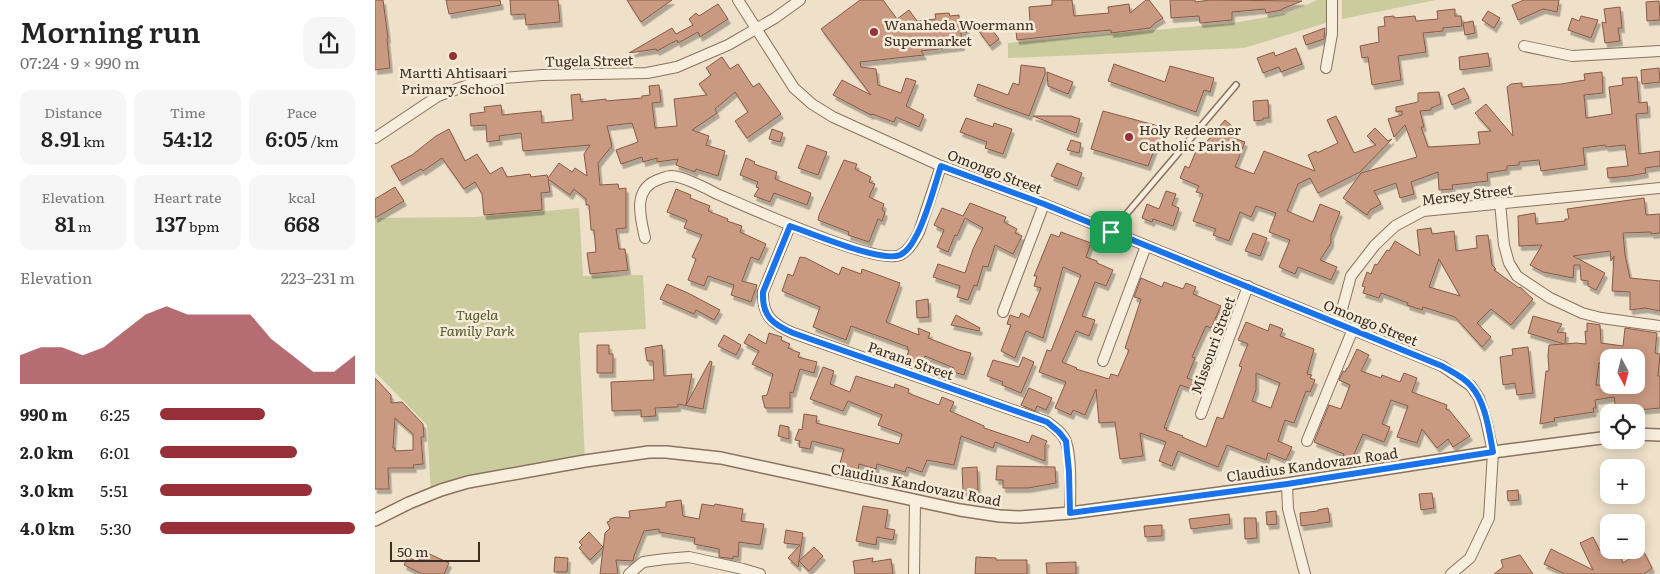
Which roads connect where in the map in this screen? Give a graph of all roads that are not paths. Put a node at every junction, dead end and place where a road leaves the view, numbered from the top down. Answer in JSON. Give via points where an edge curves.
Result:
{"nodes":[{"id":1,"x":738,"y":0,"type":"edge"},
{"id":2,"x":801,"y":0,"type":"edge"},
{"id":3,"x":1332,"y":0,"type":"edge"},
{"id":4,"x":757,"y":29,"type":"junction"},
{"id":5,"x":1524,"y":46,"type":"dead end"},
{"id":6,"x":1660,"y":51,"type":"edge"},
{"id":7,"x":1327,"y":68,"type":"dead end"},
{"id":8,"x":1236,"y":85,"type":"dead end"},
{"id":9,"x":375,"y":138,"type":"edge"},
{"id":10,"x":941,"y":166,"type":"junction"},
{"id":11,"x":1660,"y":188,"type":"edge"},
{"id":12,"x":1500,"y":203,"type":"junction"},
{"id":13,"x":1044,"y":204,"type":"junction"},
{"id":14,"x":790,"y":226,"type":"junction"},
{"id":15,"x":1111,"y":232,"type":"junction"},
{"id":16,"x":645,"y":238,"type":"dead end"},
{"id":17,"x":1146,"y":246,"type":"junction"},
{"id":18,"x":1249,"y":286,"type":"junction"},
{"id":19,"x":1003,"y":312,"type":"dead end"},
{"id":20,"x":1338,"y":324,"type":"junction"},
{"id":21,"x":1660,"y":326,"type":"edge"},
{"id":22,"x":1353,"y":329,"type":"junction"},
{"id":23,"x":1103,"y":361,"type":"dead end"},
{"id":24,"x":1201,"y":414,"type":"dead end"},
{"id":25,"x":1645,"y":434,"type":"edge"},
{"id":26,"x":1660,"y":435,"type":"edge"},
{"id":27,"x":1600,"y":439,"type":"edge"},
{"id":28,"x":1307,"y":441,"type":"dead end"},
{"id":29,"x":1493,"y":452,"type":"junction"},
{"id":30,"x":1287,"y":484,"type":"junction"},
{"id":31,"x":915,"y":501,"type":"junction"},
{"id":32,"x":1070,"y":513,"type":"junction"},
{"id":33,"x":375,"y":520,"type":"edge"},
{"id":34,"x":629,"y":574,"type":"edge"},
{"id":35,"x":760,"y":574,"type":"edge"},
{"id":36,"x":914,"y":574,"type":"edge"},
{"id":37,"x":1305,"y":574,"type":"edge"},
{"id":38,"x":1451,"y":574,"type":"edge"}],
"edges":[{"from":1,"to":4,"type":"street","name":"Omongo Street"},
{"from":2,"to":4,"type":"street","name":"Tugela Street"},
{"from":3,"to":7,"type":"street"},
{"from":4,"to":9,"type":"street","name":"Tugela Street","via":[[689,62],[647,73],[542,75],[471,84],[438,96]]},
{"from":4,"to":10,"type":"street","name":"Omongo Street","via":[[794,88],[811,104],[861,131]]},
{"from":5,"to":6,"type":"street","via":[[1572,56]]},
{"from":8,"to":15,"type":"lane"},
{"from":10,"to":13,"type":"street","name":"Omongo Street"},
{"from":10,"to":14,"type":"street","via":[[919,232],[901,255],[875,256]]},
{"from":11,"to":12,"type":"street","name":"Mersey Street"},
{"from":12,"to":20,"type":"street","name":"Mersey Street","via":[[1423,211],[1395,226],[1375,244],[1351,276]]},
{"from":12,"to":21,"type":"street","via":[[1504,245],[1517,276],[1550,298],[1582,313]]},
{"from":13,"to":15,"type":"street","name":"Omongo Street"},
{"from":13,"to":19,"type":"street"},
{"from":14,"to":16,"type":"street","via":[[671,176],[653,182],[643,192],[639,202]]},
{"from":14,"to":32,"type":"street","name":"Parana Street","via":[[763,292],[770,320],[793,333],[1047,422],[1066,441]]},
{"from":15,"to":17,"type":"street","name":"Omongo Street"},
{"from":17,"to":18,"type":"street","name":"Omongo Street"},
{"from":17,"to":23,"type":"street"},
{"from":18,"to":20,"type":"street","name":"Omongo Street"},
{"from":18,"to":24,"type":"street","name":"Missouri Street"},
{"from":20,"to":22,"type":"street","name":"Omongo Street"},
{"from":22,"to":28,"type":"street"},
{"from":22,"to":29,"type":"street","name":"Omongo Street","via":[[1442,366],[1471,386],[1479,398]]},
{"from":25,"to":26,"type":"street"},
{"from":27,"to":29,"type":"street","name":"Claudius Kandovazu Road"},
{"from":29,"to":30,"type":"street","name":"Claudius Kandovazu Road"},
{"from":29,"to":38,"type":"street","name":"Omongo Street","via":[[1489,518],[1470,558]]},
{"from":30,"to":32,"type":"street","name":"Claudius Kandovazu Road"},
{"from":30,"to":37,"type":"street","via":[[1289,509]]},
{"from":31,"to":32,"type":"street","name":"Claudius Kandovazu Road","via":[[1000,516]]},
{"from":31,"to":33,"type":"street","name":"Claudius Kandovazu Road","via":[[721,458],[649,452],[469,482],[431,494]]},
{"from":31,"to":36,"type":"street"},
{"from":34,"to":35,"type":"street","via":[[643,562],[689,557]]}]}
